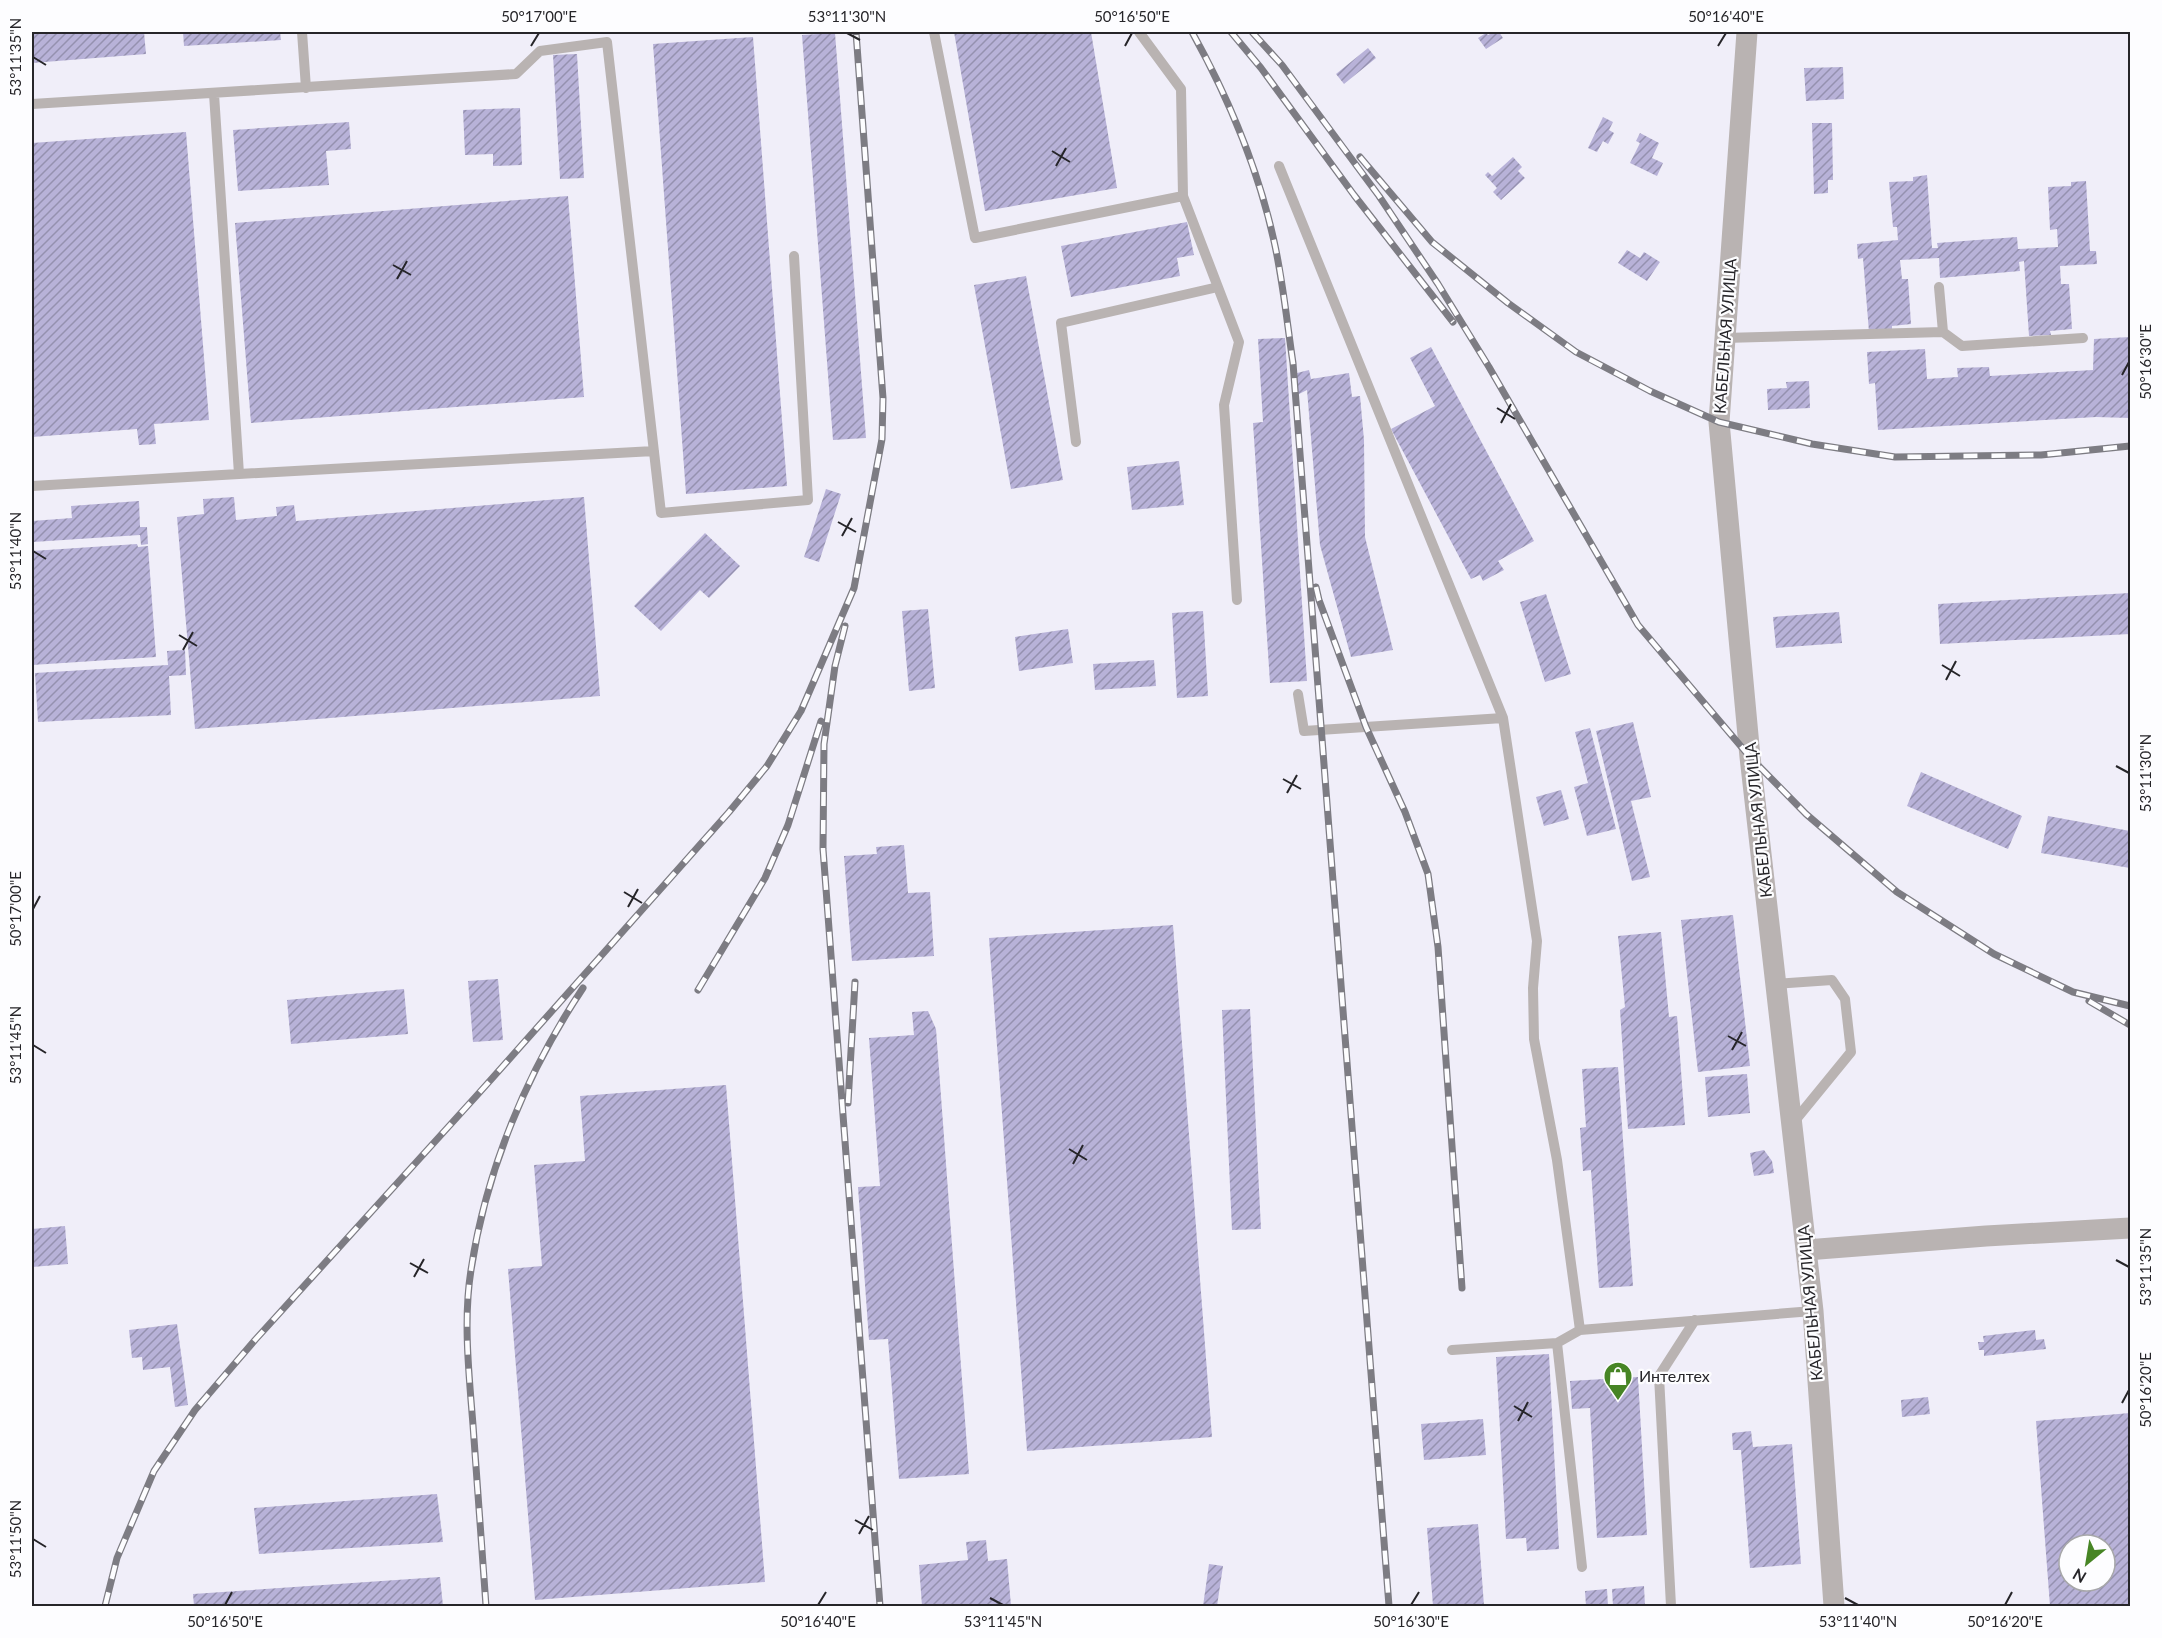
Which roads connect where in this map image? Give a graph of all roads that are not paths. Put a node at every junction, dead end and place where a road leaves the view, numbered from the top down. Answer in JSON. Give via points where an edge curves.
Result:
{"nodes":[{"id":1,"x":303,"y":32,"type":"edge"},
{"id":2,"x":934,"y":32,"type":"edge"},
{"id":3,"x":1139,"y":32,"type":"edge"},
{"id":4,"x":1747,"y":32,"type":"edge"},
{"id":5,"x":306,"y":88,"type":"junction"},
{"id":6,"x":214,"y":94,"type":"junction"},
{"id":7,"x":32,"y":104,"type":"edge"},
{"id":8,"x":1279,"y":166,"type":"dead end"},
{"id":9,"x":1183,"y":196,"type":"junction"},
{"id":10,"x":794,"y":256,"type":"dead end"},
{"id":11,"x":1218,"y":287,"type":"junction"},
{"id":12,"x":1939,"y":287,"type":"dead end"},
{"id":13,"x":1943,"y":332,"type":"junction"},
{"id":14,"x":1724,"y":338,"type":"junction"},
{"id":15,"x":2084,"y":338,"type":"dead end"},
{"id":16,"x":1076,"y":442,"type":"dead end"},
{"id":17,"x":654,"y":451,"type":"junction"},
{"id":18,"x":239,"y":474,"type":"junction"},
{"id":19,"x":32,"y":486,"type":"edge"},
{"id":20,"x":1237,"y":600,"type":"dead end"},
{"id":21,"x":1298,"y":694,"type":"dead end"},
{"id":22,"x":1503,"y":718,"type":"junction"},
{"id":23,"x":1776,"y":984,"type":"junction"},
{"id":24,"x":1791,"y":1125,"type":"junction"},
{"id":25,"x":2130,"y":1228,"type":"edge"},
{"id":26,"x":1806,"y":1250,"type":"junction"},
{"id":27,"x":1813,"y":1311,"type":"junction"},
{"id":28,"x":1695,"y":1320,"type":"junction"},
{"id":29,"x":1580,"y":1330,"type":"junction"},
{"id":30,"x":1557,"y":1343,"type":"junction"},
{"id":31,"x":1452,"y":1350,"type":"dead end"},
{"id":32,"x":1582,"y":1567,"type":"dead end"},
{"id":33,"x":1671,"y":1606,"type":"edge"},
{"id":34,"x":1834,"y":1606,"type":"edge"}],
"edges":[{"from":1,"to":5,"type":"lane"},
{"from":2,"to":9,"type":"lane","via":[[975,238]]},
{"from":3,"to":9,"type":"lane","via":[[1181,88]]},
{"from":4,"to":14,"type":"street","name":"КАБЕЛЬНАЯ УЛИЦА"},
{"from":5,"to":6,"type":"lane"},
{"from":5,"to":17,"type":"lane","via":[[516,74],[540,51],[607,42]]},
{"from":6,"to":7,"type":"lane"},
{"from":6,"to":18,"type":"lane"},
{"from":8,"to":22,"type":"lane"},
{"from":9,"to":11,"type":"lane"},
{"from":10,"to":17,"type":"lane","via":[[808,500],[661,513]]},
{"from":11,"to":16,"type":"lane","via":[[1061,323]]},
{"from":11,"to":20,"type":"lane","via":[[1239,342],[1224,405]]},
{"from":12,"to":13,"type":"lane"},
{"from":13,"to":14,"type":"lane"},
{"from":13,"to":15,"type":"lane","via":[[1962,346]]},
{"from":14,"to":23,"type":"street","name":"КАБЕЛЬНАЯ УЛИЦА","via":[[1719,422]]},
{"from":17,"to":18,"type":"lane"},
{"from":18,"to":19,"type":"lane"},
{"from":21,"to":22,"type":"lane","via":[[1304,731]]},
{"from":22,"to":29,"type":"lane","via":[[1537,941],[1534,1039],[1557,1160]]},
{"from":23,"to":24,"type":"street","name":"КАБЕЛЬНАЯ УЛИЦА"},
{"from":23,"to":24,"type":"lane","via":[[1832,980],[1845,999],[1851,1053]]},
{"from":24,"to":26,"type":"street","name":"КАБЕЛЬНАЯ УЛИЦА"},
{"from":25,"to":26,"type":"street"},
{"from":26,"to":27,"type":"street","name":"КАБЕЛЬНАЯ УЛИЦА"},
{"from":27,"to":28,"type":"lane"},
{"from":27,"to":34,"type":"street","name":"КАБЕЛЬНАЯ УЛИЦА"},
{"from":28,"to":29,"type":"lane"},
{"from":28,"to":33,"type":"lane","via":[[1659,1376]]},
{"from":29,"to":30,"type":"lane"},
{"from":30,"to":31,"type":"lane"},
{"from":30,"to":32,"type":"lane"}]}
